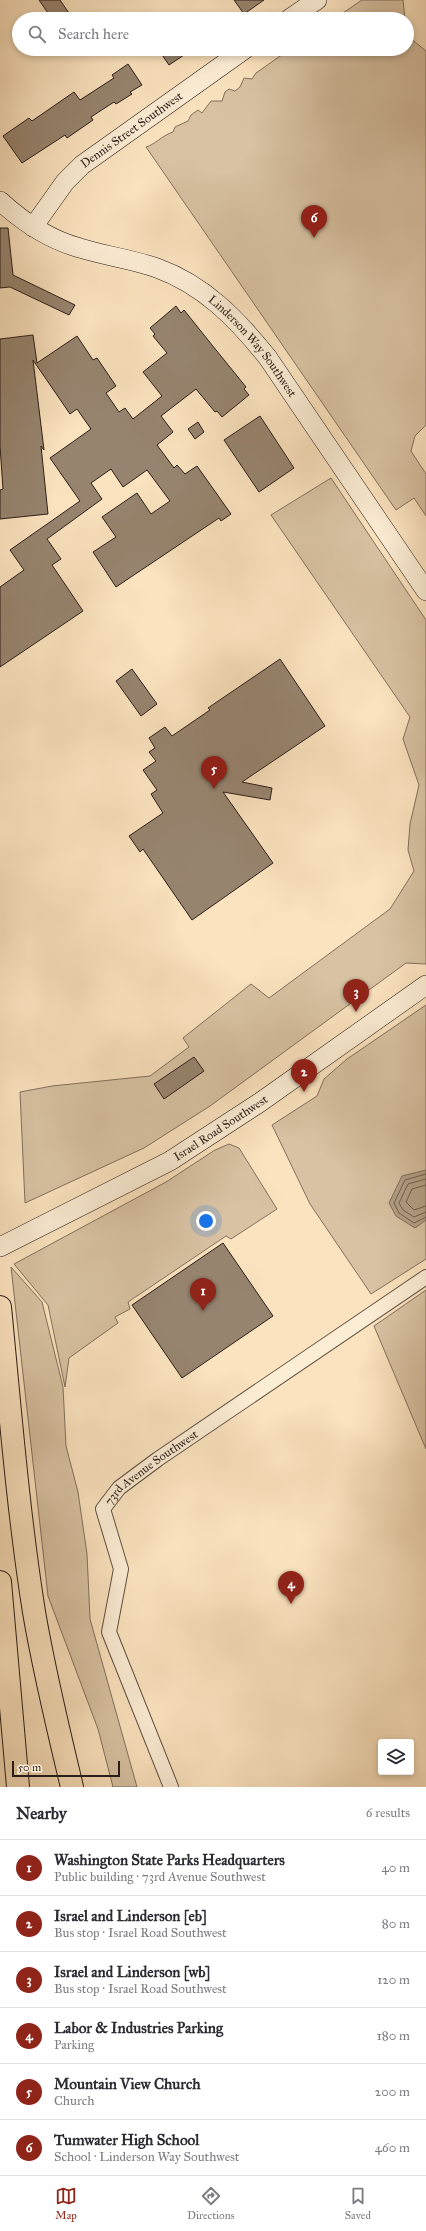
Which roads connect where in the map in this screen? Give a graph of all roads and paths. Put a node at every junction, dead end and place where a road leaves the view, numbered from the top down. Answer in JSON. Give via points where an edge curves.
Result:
{"nodes":[{"id":1,"x":316,"y":0,"type":"edge"},
{"id":2,"x":299,"y":12,"type":"edge"},
{"id":3,"x":235,"y":56,"type":"edge"},
{"id":4,"x":0,"y":201,"type":"edge"},
{"id":5,"x":33,"y":227,"type":"junction"},
{"id":6,"x":426,"y":591,"type":"edge"},
{"id":7,"x":426,"y":985,"type":"edge"},
{"id":8,"x":0,"y":1247,"type":"edge"},
{"id":9,"x":426,"y":1278,"type":"edge"},
{"id":10,"x":0,"y":1307,"type":"edge"},
{"id":11,"x":0,"y":1582,"type":"edge"},
{"id":12,"x":18,"y":1787,"type":"edge"},
{"id":13,"x":72,"y":1787,"type":"edge"},
{"id":14,"x":171,"y":1787,"type":"edge"}],
"edges":[{"from":1,"to":2,"type":"street"},
{"from":3,"to":5,"type":"street","name":"Dennis Street Southwest","via":[[82,165],[65,182]]},
{"from":4,"to":5,"type":"street","name":"Linderson Way Southwest"},
{"from":5,"to":6,"type":"street","name":"Linderson Way Southwest","via":[[80,248],[155,267],[183,280],[225,309],[268,358]]},
{"from":7,"to":8,"type":"street","name":"Israel Road Southwest","via":[[259,1103],[170,1161]]},
{"from":9,"to":14,"type":"street","name":"73rd Avenue Southwest","via":[[158,1459],[119,1488],[103,1509],[121,1569],[109,1632]]},
{"from":10,"to":13,"type":"highway","via":[[17,1487],[34,1612],[50,1700]]},
{"from":11,"to":12,"type":"highway"}]}
